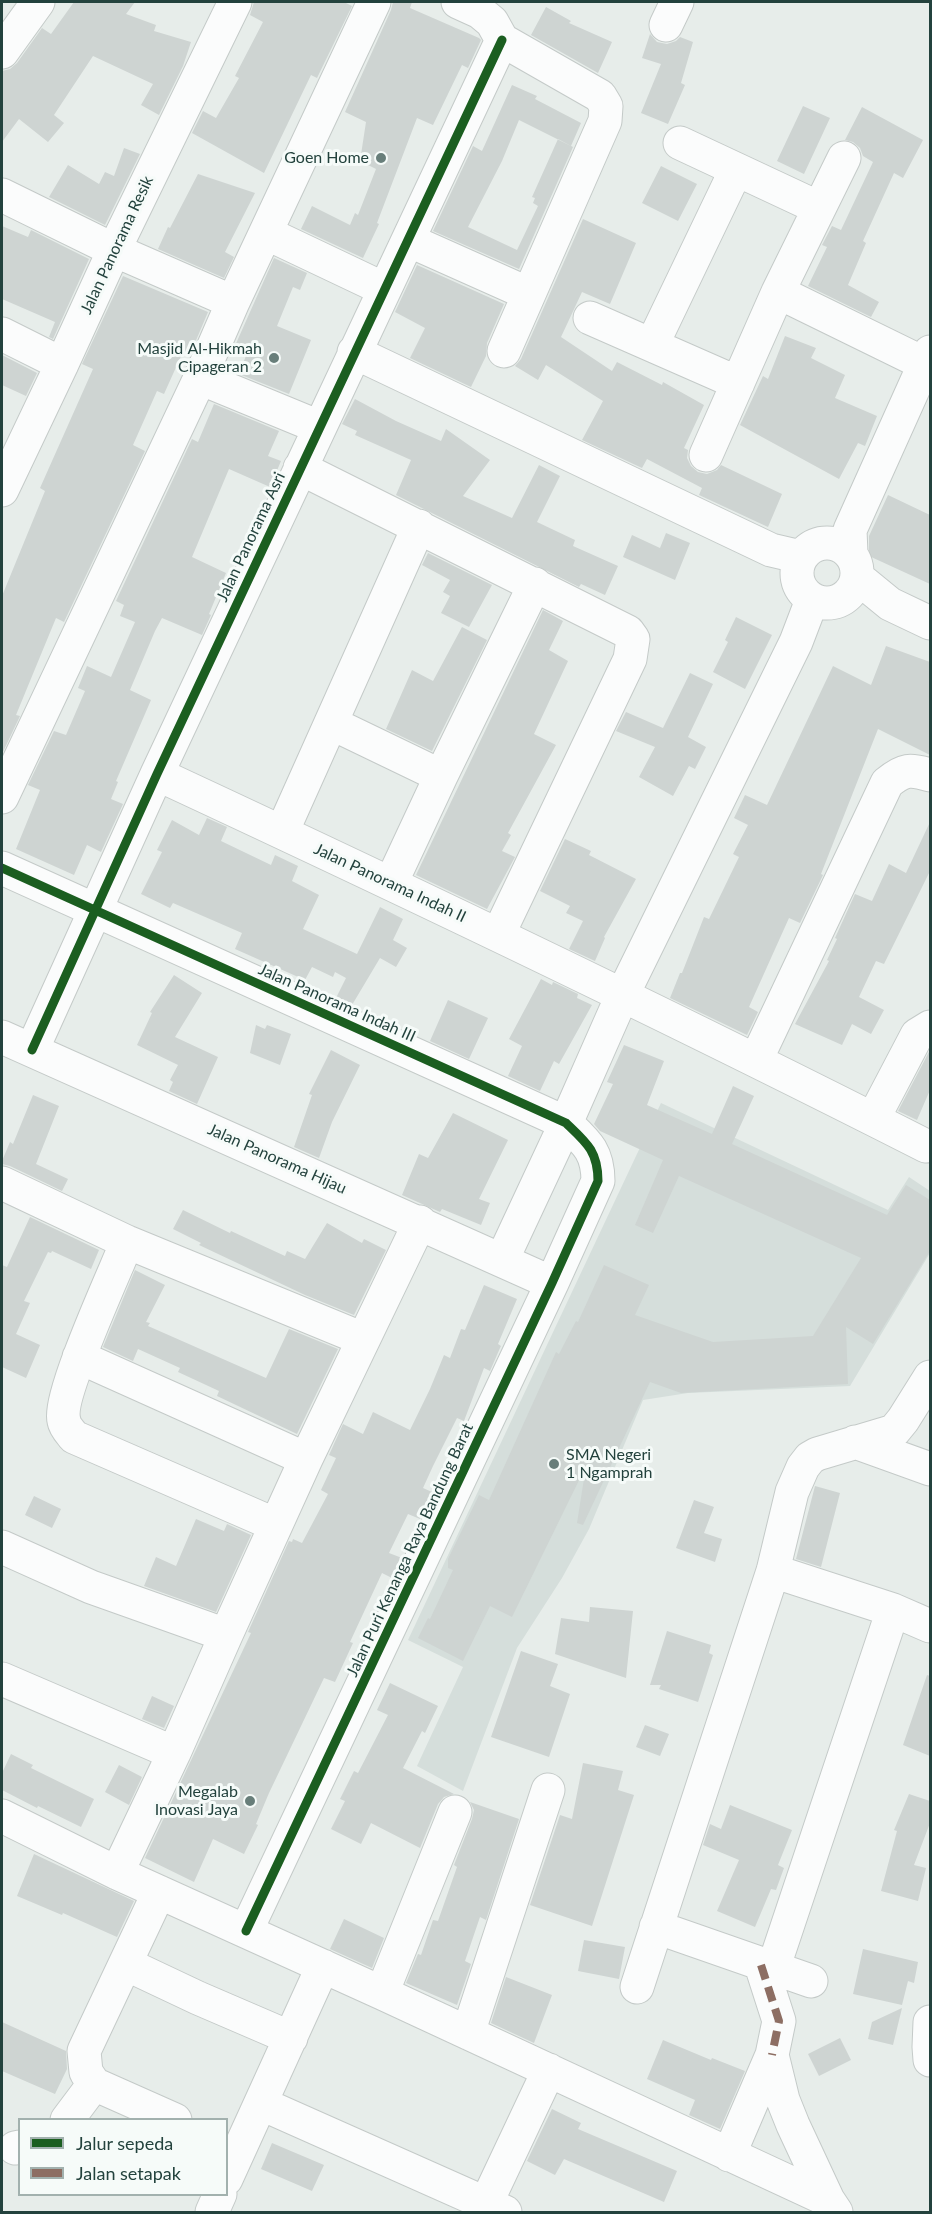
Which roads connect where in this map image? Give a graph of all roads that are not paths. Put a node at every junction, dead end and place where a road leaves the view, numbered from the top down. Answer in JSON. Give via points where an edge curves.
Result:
{"nodes":[{"id":1,"x":38,"y":2,"type":"edge"},
{"id":2,"x":235,"y":2,"type":"edge"},
{"id":3,"x":375,"y":2,"type":"edge"},
{"id":4,"x":458,"y":2,"type":"edge"},
{"id":5,"x":502,"y":40,"type":"junction"},
{"id":6,"x":2,"y":52,"type":"edge"},
{"id":7,"x":680,"y":143,"type":"dead end"},
{"id":8,"x":844,"y":158,"type":"dead end"},
{"id":9,"x":736,"y":170,"type":"junction"},
{"id":10,"x":2,"y":195,"type":"edge"},
{"id":11,"x":819,"y":208,"type":"junction"},
{"id":12,"x":266,"y":233,"type":"junction"},
{"id":13,"x":408,"y":240,"type":"junction"},
{"id":14,"x":114,"y":250,"type":"junction"},
{"id":15,"x":384,"y":289,"type":"junction"},
{"id":16,"x":778,"y":292,"type":"junction"},
{"id":17,"x":529,"y":294,"type":"junction"},
{"id":18,"x":233,"y":302,"type":"junction"},
{"id":19,"x":590,"y":318,"type":"dead end"},
{"id":20,"x":2,"y":334,"type":"edge"},
{"id":21,"x":652,"y":345,"type":"junction"},
{"id":22,"x":354,"y":351,"type":"junction"},
{"id":23,"x":504,"y":351,"type":"dead end"},
{"id":24,"x":928,"y":358,"type":"edge"},
{"id":25,"x":63,"y":363,"type":"junction"},
{"id":26,"x":200,"y":378,"type":"junction"},
{"id":27,"x":738,"y":383,"type":"junction"},
{"id":28,"x":319,"y":427,"type":"junction"},
{"id":29,"x":706,"y":455,"type":"dead end"},
{"id":30,"x":300,"y":468,"type":"junction"},
{"id":31,"x":2,"y":490,"type":"edge"},
{"id":32,"x":419,"y":526,"type":"junction"},
{"id":33,"x":791,"y":559,"type":"junction"},
{"id":34,"x":838,"y":572,"type":"junction"},
{"id":35,"x":535,"y":584,"type":"junction"},
{"id":36,"x":930,"y":623,"type":"edge"},
{"id":37,"x":331,"y":723,"type":"junction"},
{"id":38,"x":157,"y":774,"type":"junction"},
{"id":39,"x":930,"y":775,"type":"edge"},
{"id":40,"x":441,"y":776,"type":"junction"},
{"id":41,"x":2,"y":797,"type":"edge"},
{"id":42,"x":282,"y":832,"type":"junction"},
{"id":43,"x":2,"y":868,"type":"edge"},
{"id":44,"x":391,"y":883,"type":"junction"},
{"id":45,"x":96,"y":909,"type":"junction"},
{"id":46,"x":498,"y":935,"type":"junction"},
{"id":47,"x":622,"y":996,"type":"junction"},
{"id":48,"x":930,"y":1027,"type":"edge"},
{"id":49,"x":2,"y":1037,"type":"edge"},
{"id":50,"x":32,"y":1050,"type":"junction"},
{"id":51,"x":756,"y":1060,"type":"junction"},
{"id":52,"x":873,"y":1119,"type":"junction"},
{"id":53,"x":566,"y":1123,"type":"junction"},
{"id":54,"x":926,"y":1146,"type":"dead end"},
{"id":55,"x":598,"y":1180,"type":"joint"},
{"id":56,"x":4,"y":1192,"type":"edge"},
{"id":57,"x":420,"y":1222,"type":"junction"},
{"id":58,"x":128,"y":1242,"type":"junction"},
{"id":59,"x":502,"y":1260,"type":"junction"},
{"id":60,"x":552,"y":1283,"type":"junction"},
{"id":61,"x":363,"y":1339,"type":"junction"},
{"id":62,"x":80,"y":1357,"type":"junction"},
{"id":63,"x":930,"y":1377,"type":"edge"},
{"id":64,"x":894,"y":1431,"type":"junction"},
{"id":65,"x":855,"y":1442,"type":"junction"},
{"id":66,"x":930,"y":1456,"type":"edge"},
{"id":67,"x":306,"y":1459,"type":"junction"},
{"id":68,"x":930,"y":1469,"type":"edge"},
{"id":69,"x":276,"y":1525,"type":"junction"},
{"id":70,"x":2,"y":1547,"type":"edge"},
{"id":71,"x":773,"y":1571,"type":"junction"},
{"id":72,"x":892,"y":1610,"type":"junction"},
{"id":73,"x":930,"y":1626,"type":"edge"},
{"id":74,"x":226,"y":1635,"type":"junction"},
{"id":75,"x":2,"y":1679,"type":"edge"},
{"id":76,"x":174,"y":1753,"type":"junction"},
{"id":77,"x":548,"y":1790,"type":"dead end"},
{"id":78,"x":455,"y":1812,"type":"dead end"},
{"id":79,"x":2,"y":1816,"type":"edge"},
{"id":80,"x":117,"y":1873,"type":"junction"},
{"id":81,"x":159,"y":1892,"type":"junction"},
{"id":82,"x":656,"y":1928,"type":"junction"},
{"id":83,"x":246,"y":1931,"type":"junction"},
{"id":84,"x":126,"y":1964,"type":"junction"},
{"id":85,"x":323,"y":1966,"type":"junction"},
{"id":86,"x":767,"y":1967,"type":"junction"},
{"id":87,"x":811,"y":1981,"type":"dead end"},
{"id":88,"x":637,"y":1988,"type":"dead end"},
{"id":89,"x":382,"y":1993,"type":"junction"},
{"id":90,"x":930,"y":2022,"type":"edge"},
{"id":91,"x":468,"y":2033,"type":"junction"},
{"id":92,"x":291,"y":2038,"type":"junction"},
{"id":93,"x":772,"y":2055,"type":"junction"},
{"id":94,"x":930,"y":2060,"type":"edge"},
{"id":95,"x":549,"y":2070,"type":"junction"},
{"id":96,"x":94,"y":2084,"type":"junction"},
{"id":97,"x":262,"y":2104,"type":"junction"},
{"id":98,"x":68,"y":2118,"type":"edge"},
{"id":99,"x":170,"y":2118,"type":"edge"},
{"id":100,"x":233,"y":2147,"type":"edge"},
{"id":101,"x":729,"y":2155,"type":"junction"},
{"id":102,"x":228,"y":2170,"type":"edge"},
{"id":103,"x":219,"y":2196,"type":"edge"},
{"id":104,"x":832,"y":2206,"type":"edge"},
{"id":105,"x":491,"y":2209,"type":"edge"},
{"id":106,"x":212,"y":2212,"type":"edge"}],
"edges":[{"from":1,"to":6,"type":"street"},
{"from":2,"to":14,"type":"street","name":"Jalan Panorama Resik"},
{"from":3,"to":12,"type":"street"},
{"from":4,"to":5,"type":"street","via":[[492,22]]},
{"from":5,"to":13,"type":"street","name":"Jalan Panorama Asri"},
{"from":5,"to":17,"type":"street","via":[[600,96],[606,106],[604,121]]},
{"from":7,"to":9,"type":"street"},
{"from":8,"to":11,"type":"street"},
{"from":9,"to":11,"type":"street"},
{"from":9,"to":21,"type":"street"},
{"from":10,"to":14,"type":"street"},
{"from":11,"to":16,"type":"street"},
{"from":12,"to":15,"type":"street"},
{"from":12,"to":18,"type":"street"},
{"from":13,"to":15,"type":"street","name":"Jalan Panorama Asri"},
{"from":13,"to":17,"type":"street"},
{"from":14,"to":18,"type":"street"},
{"from":14,"to":25,"type":"street","name":"Jalan Panorama Resik"},
{"from":15,"to":22,"type":"street","name":"Jalan Panorama Asri"},
{"from":16,"to":24,"type":"street"},
{"from":16,"to":27,"type":"street"},
{"from":17,"to":23,"type":"street"},
{"from":18,"to":26,"type":"street"},
{"from":19,"to":21,"type":"street"},
{"from":20,"to":25,"type":"street"},
{"from":21,"to":27,"type":"street"},
{"from":22,"to":28,"type":"street","name":"Jalan Panorama Asri"},
{"from":22,"to":33,"type":"street"},
{"from":24,"to":34,"type":"street"},
{"from":25,"to":31,"type":"street","name":"Jalan Panorama Resik"},
{"from":26,"to":28,"type":"street"},
{"from":26,"to":41,"type":"street"},
{"from":27,"to":29,"type":"street"},
{"from":28,"to":30,"type":"street","name":"Jalan Panorama Asri"},
{"from":30,"to":32,"type":"street"},
{"from":30,"to":38,"type":"street","name":"Jalan Panorama Asri"},
{"from":32,"to":35,"type":"street"},
{"from":32,"to":37,"type":"street"},
{"from":33,"to":34,"type":"street","via":[[818,543]]},
{"from":33,"to":34,"type":"street","via":[[803,592]]},
{"from":34,"to":36,"type":"street"},
{"from":34,"to":47,"type":"street","via":[[796,642]]},
{"from":35,"to":40,"type":"street"},
{"from":35,"to":46,"type":"street","via":[[628,632],[633,644],[630,659]]},
{"from":37,"to":40,"type":"street"},
{"from":37,"to":42,"type":"street"},
{"from":38,"to":42,"type":"street","name":"Jalan Panorama Indah II"},
{"from":38,"to":45,"type":"street","name":"Jalan Panorama Asri"},
{"from":39,"to":51,"type":"street","via":[[913,770],[899,773],[887,783]]},
{"from":40,"to":44,"type":"street"},
{"from":42,"to":44,"type":"street","name":"Jalan Panorama Indah II"},
{"from":43,"to":45,"type":"street","name":"Jalan Panorama Indah III"},
{"from":44,"to":46,"type":"street","name":"Jalan Panorama Indah II"},
{"from":45,"to":50,"type":"street","name":"Jalan Panorama Asri"},
{"from":45,"to":53,"type":"street","name":"Jalan Panorama Indah III"},
{"from":46,"to":47,"type":"street","name":"Jalan Panorama Indah II"},
{"from":47,"to":51,"type":"street","name":"Jalan Panorama Indah II"},
{"from":47,"to":53,"type":"street"},
{"from":48,"to":52,"type":"street","via":[[917,1035]]},
{"from":49,"to":50,"type":"street","name":"Jalan Panorama Hijau"},
{"from":50,"to":57,"type":"street","name":"Jalan Panorama Hijau"},
{"from":51,"to":52,"type":"street","name":"Jalan Panorama Indah II"},
{"from":52,"to":54,"type":"street","name":"Jalan Panorama Indah II"},
{"from":53,"to":55,"type":"street","name":"Jalan Panorama Indah III","via":[[589,1145],[598,1163]]},
{"from":53,"to":59,"type":"street"},
{"from":55,"to":60,"type":"street","name":"Jalan Puri Kenanga Raya Bandung Barat"},
{"from":56,"to":58,"type":"street"},
{"from":57,"to":59,"type":"street","name":"Jalan Panorama Hijau"},
{"from":57,"to":61,"type":"street"},
{"from":58,"to":61,"type":"street"},
{"from":58,"to":62,"type":"street"},
{"from":59,"to":60,"type":"street","name":"Jalan Panorama Hijau"},
{"from":60,"to":83,"type":"street","name":"Jalan Puri Kenanga Raya Bandung Barat"},
{"from":61,"to":67,"type":"street"},
{"from":62,"to":67,"type":"street"},
{"from":62,"to":69,"type":"street","via":[[64,1403],[64,1421],[74,1437]]},
{"from":63,"to":64,"type":"street"},
{"from":64,"to":65,"type":"street"},
{"from":64,"to":66,"type":"street"},
{"from":65,"to":68,"type":"street"},
{"from":65,"to":71,"type":"street","via":[[817,1454],[803,1467],[792,1492]]},
{"from":67,"to":69,"type":"street"},
{"from":69,"to":74,"type":"street"},
{"from":70,"to":74,"type":"street","via":[[91,1587]]},
{"from":71,"to":72,"type":"street"},
{"from":71,"to":82,"type":"street"},
{"from":72,"to":73,"type":"street"},
{"from":72,"to":86,"type":"street"},
{"from":74,"to":76,"type":"street"},
{"from":75,"to":76,"type":"street"},
{"from":76,"to":80,"type":"street"},
{"from":77,"to":91,"type":"street"},
{"from":78,"to":89,"type":"street"},
{"from":79,"to":80,"type":"street"},
{"from":80,"to":81,"type":"street"},
{"from":81,"to":83,"type":"street"},
{"from":81,"to":84,"type":"street"},
{"from":82,"to":86,"type":"street"},
{"from":82,"to":88,"type":"street"},
{"from":83,"to":85,"type":"street"},
{"from":84,"to":92,"type":"street"},
{"from":84,"to":96,"type":"street","via":[[84,2051],[86,2072]]},
{"from":85,"to":89,"type":"street"},
{"from":85,"to":92,"type":"street"},
{"from":86,"to":87,"type":"street"},
{"from":86,"to":93,"type":"street","via":[[779,2020]]},
{"from":89,"to":91,"type":"street"},
{"from":90,"to":94,"type":"street"},
{"from":91,"to":95,"type":"street"},
{"from":92,"to":97,"type":"street"},
{"from":93,"to":101,"type":"street"},
{"from":93,"to":104,"type":"street","via":[[792,2125]]},
{"from":95,"to":101,"type":"street"},
{"from":95,"to":105,"type":"street"},
{"from":96,"to":98,"type":"street"},
{"from":96,"to":99,"type":"street"},
{"from":97,"to":100,"type":"street"},
{"from":97,"to":105,"type":"street"},
{"from":100,"to":102,"type":"street"},
{"from":101,"to":104,"type":"street"},
{"from":103,"to":106,"type":"street"}]}
